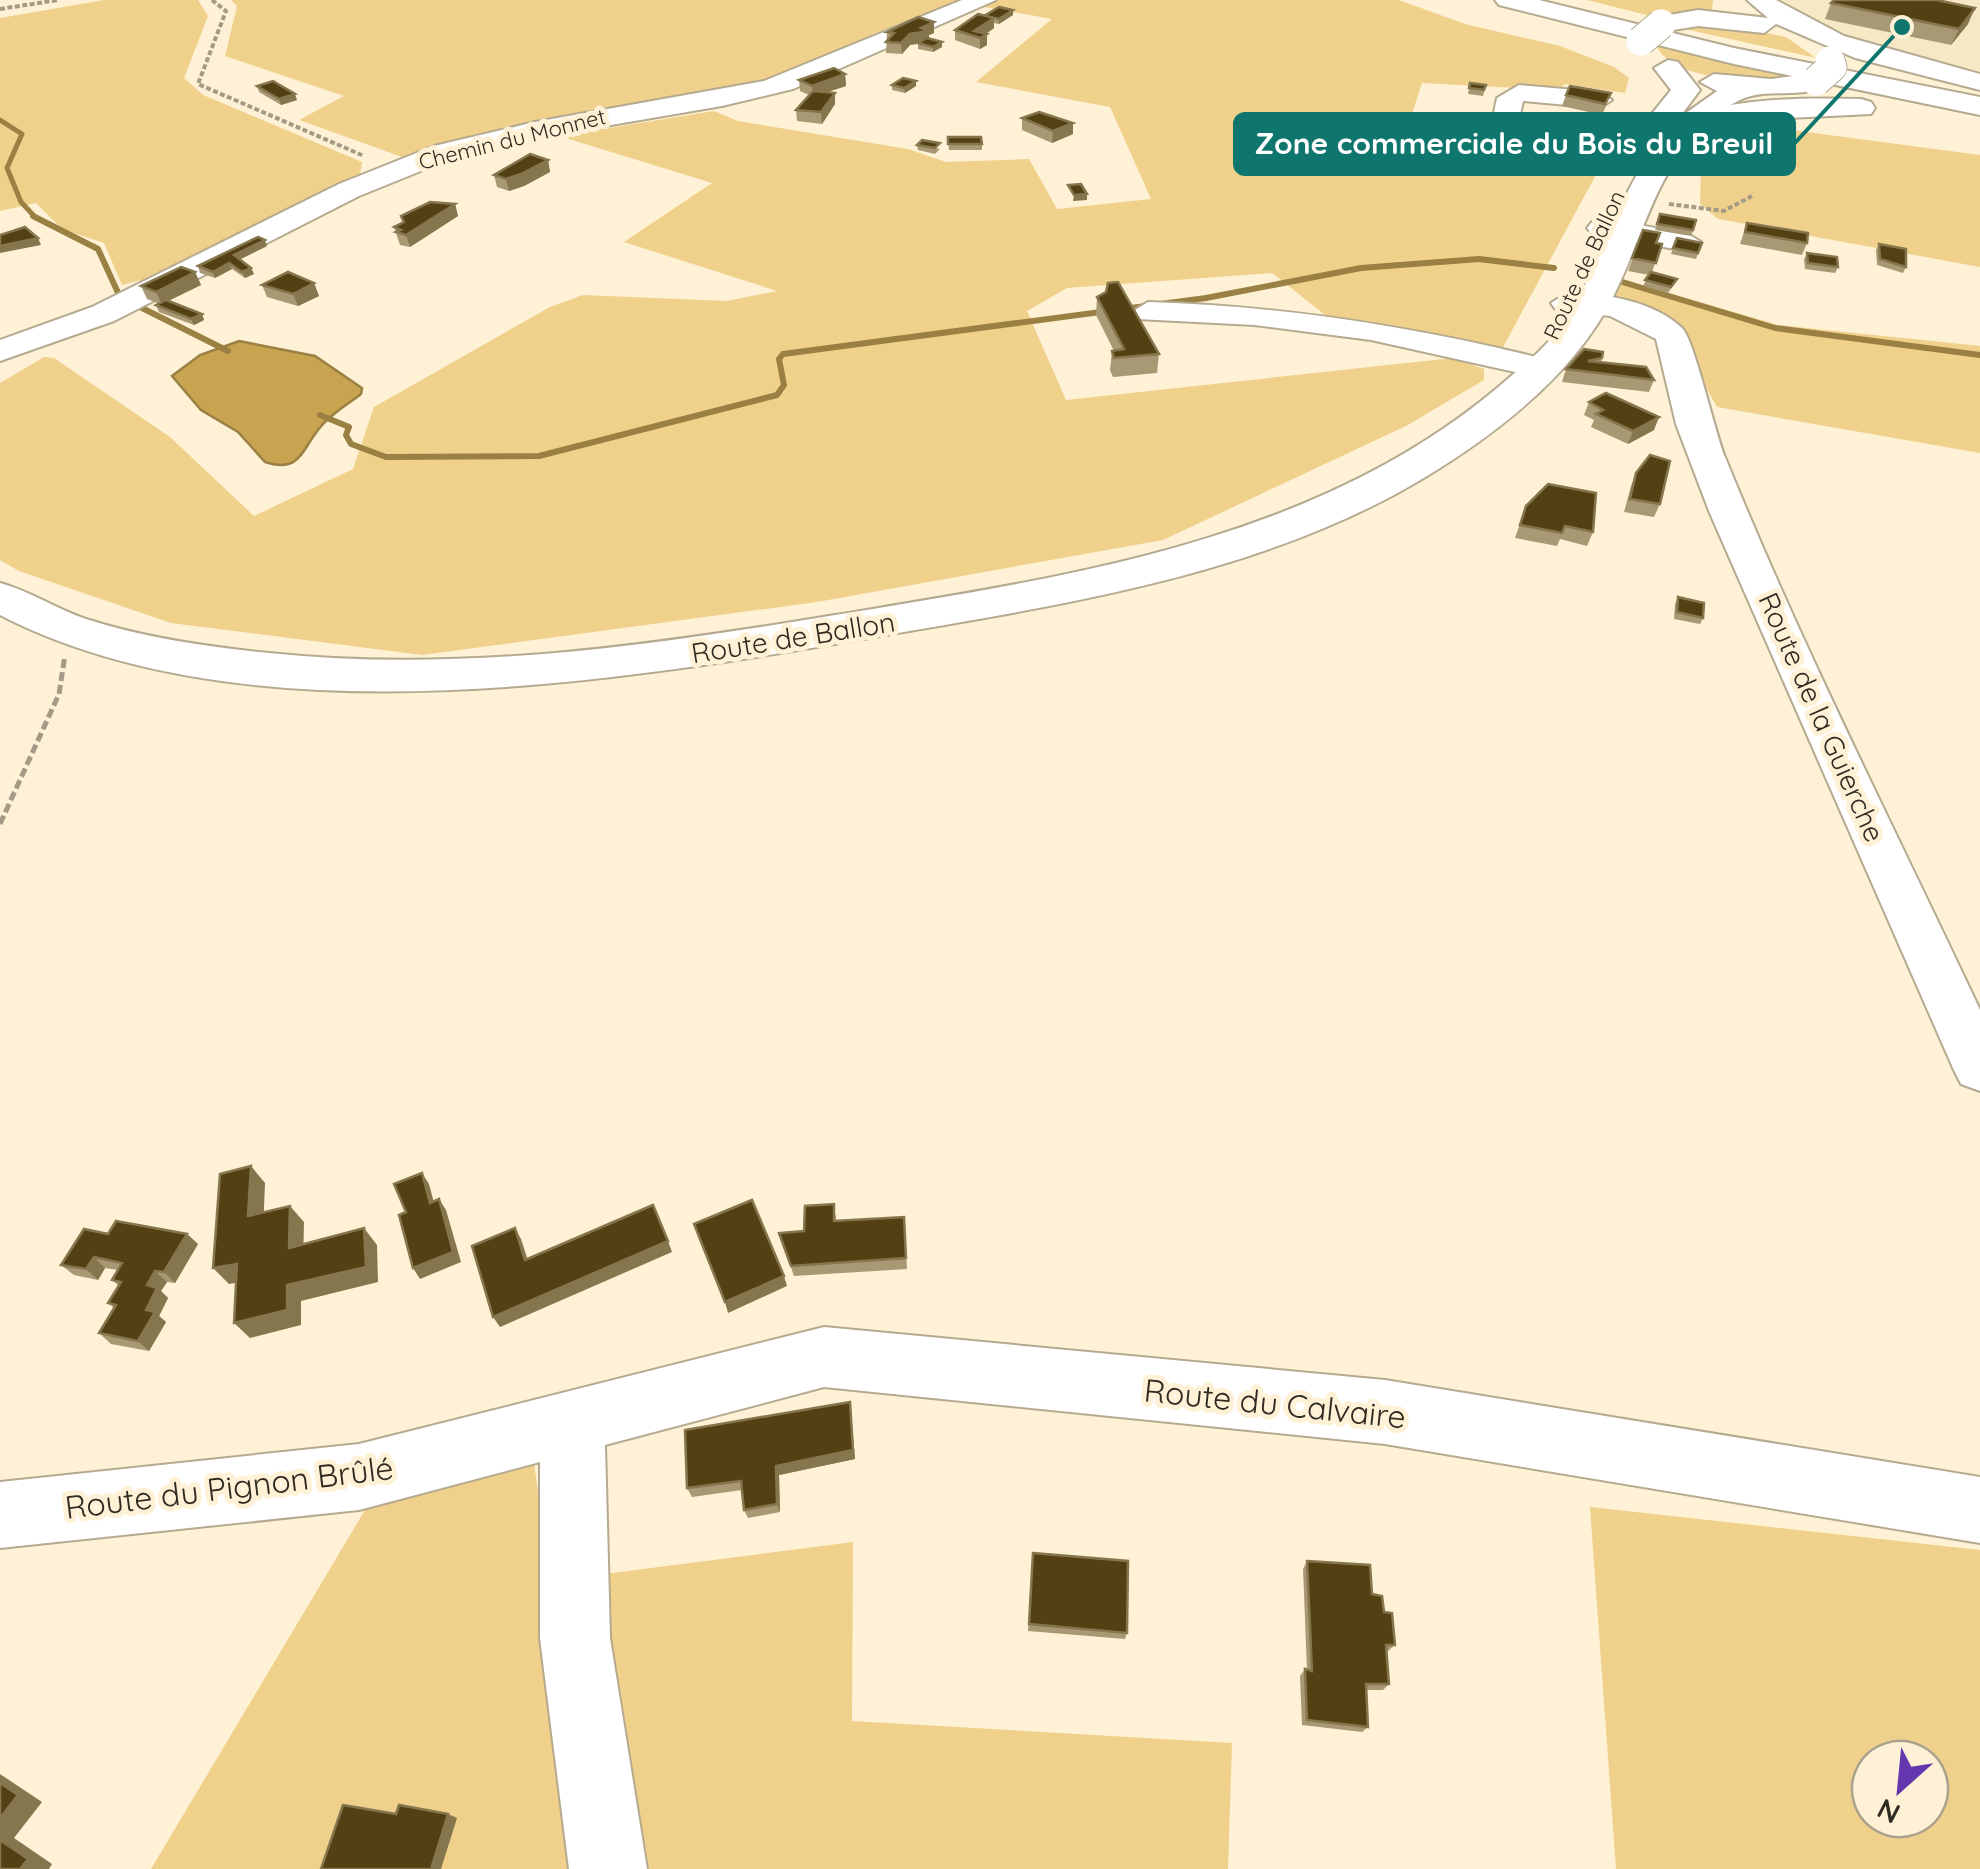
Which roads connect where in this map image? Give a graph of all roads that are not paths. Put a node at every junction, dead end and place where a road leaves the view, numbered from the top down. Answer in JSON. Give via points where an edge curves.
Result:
{"nodes":[{"id":1,"x":985,"y":0,"type":"edge"},
{"id":2,"x":1538,"y":0,"type":"edge"},
{"id":3,"x":1587,"y":0,"type":"edge"},
{"id":4,"x":1736,"y":0,"type":"edge"},
{"id":5,"x":1494,"y":3,"type":"edge"},
{"id":6,"x":1762,"y":12,"type":"edge"},
{"id":7,"x":1671,"y":26,"type":"edge"},
{"id":8,"x":1668,"y":68,"type":"junction"},
{"id":9,"x":1817,"y":70,"type":"junction"},
{"id":10,"x":1980,"y":84,"type":"edge"},
{"id":11,"x":1749,"y":86,"type":"junction"},
{"id":12,"x":1980,"y":98,"type":"edge"},
{"id":13,"x":1598,"y":100,"type":"edge"},
{"id":14,"x":1980,"y":106,"type":"edge"},
{"id":15,"x":1980,"y":123,"type":"edge"},
{"id":16,"x":1655,"y":154,"type":"junction"},
{"id":17,"x":1614,"y":230,"type":"junction"},
{"id":18,"x":1686,"y":242,"type":"edge"},
{"id":19,"x":1582,"y":307,"type":"junction"},
{"id":20,"x":1148,"y":312,"type":"dead end"},
{"id":21,"x":0,"y":351,"type":"edge"},
{"id":22,"x":1538,"y":367,"type":"junction"},
{"id":23,"x":0,"y":596,"type":"edge"},
{"id":24,"x":1980,"y":1068,"type":"edge"},
{"id":25,"x":572,"y":1422,"type":"junction"},
{"id":26,"x":1980,"y":1510,"type":"edge"},
{"id":27,"x":0,"y":1515,"type":"edge"},
{"id":28,"x":608,"y":1869,"type":"edge"}],
"edges":[{"from":1,"to":21,"type":"street","name":"Chemin du Monnet","via":[[915,24],[801,79],[535,131],[398,168],[128,301]]},
{"from":2,"to":12,"type":"main road"},
{"from":3,"to":7,"type":"main road"},
{"from":4,"to":6,"type":"main road","via":[[1750,20]]},
{"from":5,"to":7,"type":"main road"},
{"from":5,"to":14,"type":"main road"},
{"from":6,"to":7,"type":"main road"},
{"from":6,"to":9,"type":"main road","via":[[1810,41]]},
{"from":6,"to":10,"type":"main road"},
{"from":7,"to":8,"type":"main road"},
{"from":8,"to":11,"type":"main road"},
{"from":8,"to":16,"type":"main road","name":"Route de Ballon","via":[[1686,90]]},
{"from":9,"to":10,"type":"main road"},
{"from":9,"to":11,"type":"main road"},
{"from":9,"to":15,"type":"main road"},
{"from":11,"to":16,"type":"main road","name":"Route de Ballon","via":[[1699,110]]},
{"from":13,"to":16,"type":"street","via":[[1519,93],[1510,98],[1504,128],[1525,139]]},
{"from":15,"to":16,"type":"main road","via":[[1878,109],[1758,108],[1706,120]]},
{"from":16,"to":17,"type":"main road","name":"Route de Ballon"},
{"from":16,"to":17,"type":"main road","name":"Route de Ballon","via":[[1643,198]]},
{"from":17,"to":18,"type":"street"},
{"from":17,"to":19,"type":"main road","name":"Route de Ballon"},
{"from":19,"to":22,"type":"main road","name":"Route de Ballon","via":[[1564,348]]},
{"from":19,"to":24,"type":"street","name":"Route de la Guierche","via":[[1647,338],[1678,362],[1728,510]]},
{"from":20,"to":22,"type":"street","via":[[1254,315],[1371,330]]},
{"from":22,"to":23,"type":"main road","name":"Route de Ballon","via":[[1469,430],[1407,470],[1325,512],[1232,545],[980,606],[698,654],[521,671],[337,674],[224,662],[68,629]]},
{"from":25,"to":26,"type":"street","name":"Route du Calvaire","via":[[824,1357],[1385,1412]]},
{"from":25,"to":27,"type":"street","name":"Route du Pignon Brûlé","via":[[359,1477]]},
{"from":25,"to":28,"type":"street","via":[[575,1638]]}]}
